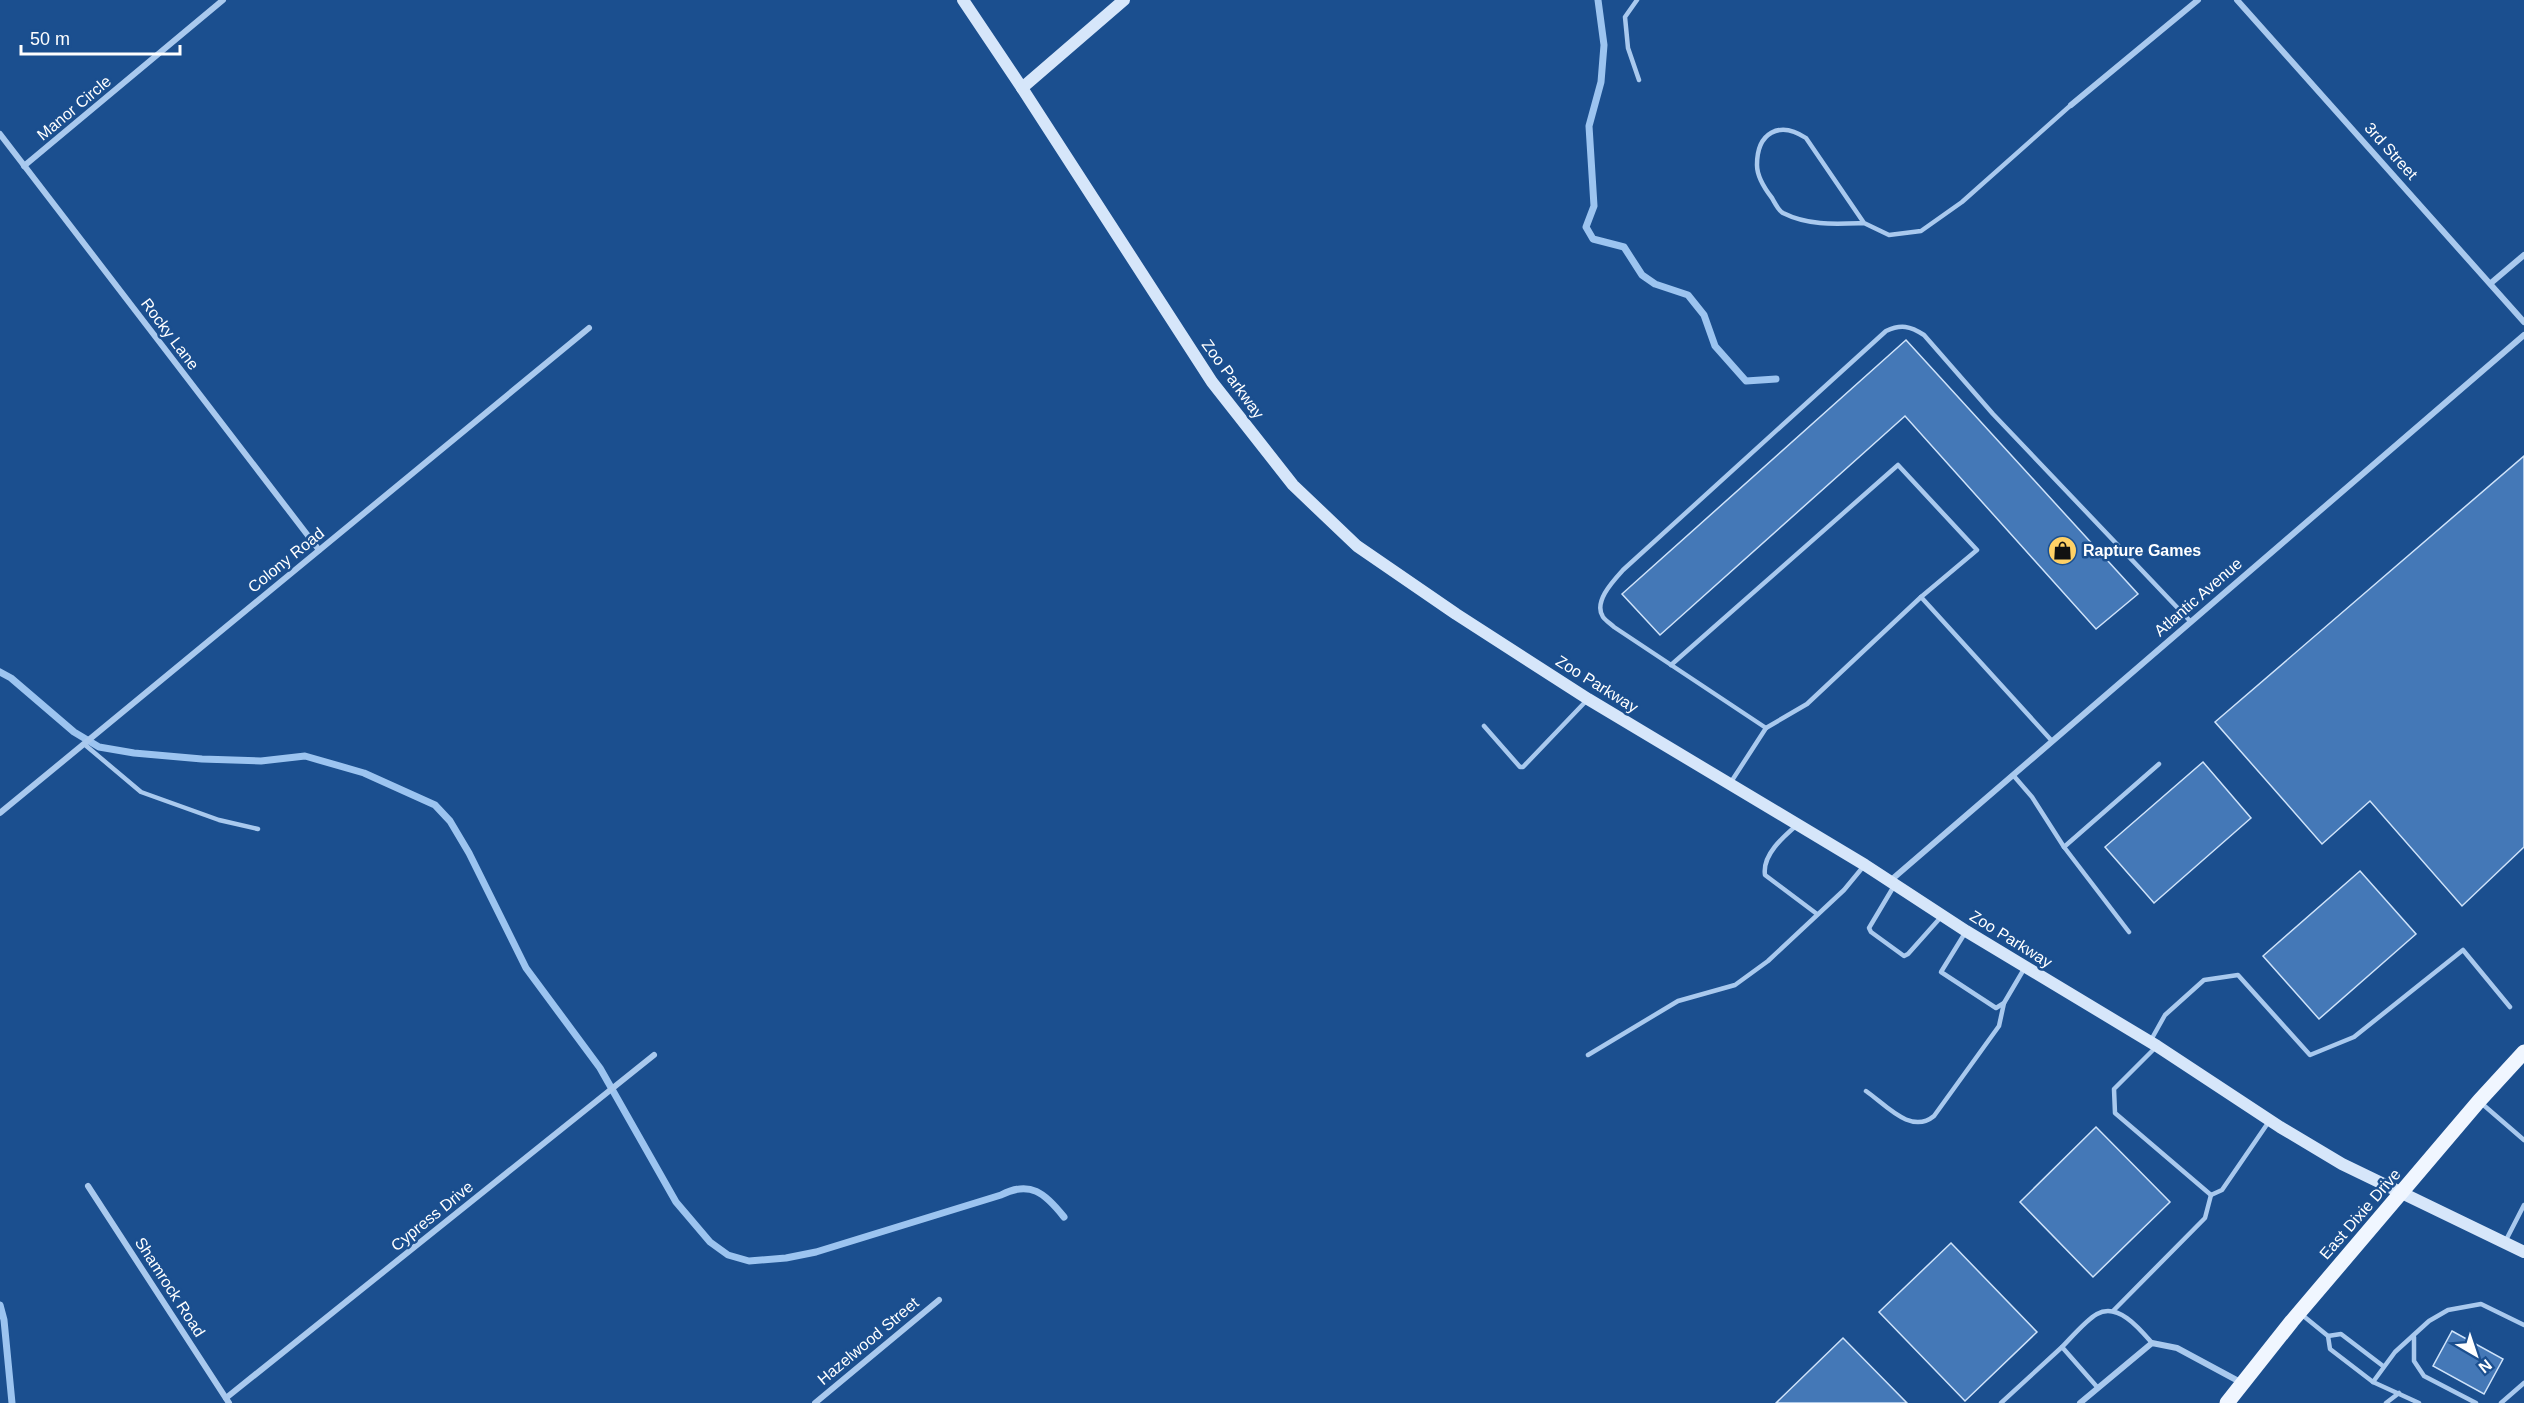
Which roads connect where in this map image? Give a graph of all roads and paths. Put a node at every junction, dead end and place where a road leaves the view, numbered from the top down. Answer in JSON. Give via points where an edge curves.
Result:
{"nodes":[{"id":1,"x":223,"y":0,"type":"edge"},
{"id":2,"x":963,"y":0,"type":"edge"},
{"id":3,"x":1124,"y":0,"type":"edge"},
{"id":4,"x":1637,"y":0,"type":"edge"},
{"id":5,"x":2198,"y":0,"type":"edge"},
{"id":6,"x":2237,"y":0,"type":"edge"},
{"id":7,"x":1639,"y":80,"type":"dead end"},
{"id":8,"x":1022,"y":88,"type":"junction"},
{"id":9,"x":2072,"y":105,"type":"joint"},
{"id":10,"x":0,"y":134,"type":"edge"},
{"id":11,"x":24,"y":166,"type":"junction"},
{"id":12,"x":1864,"y":224,"type":"junction"},
{"id":13,"x":2524,"y":255,"type":"edge"},
{"id":14,"x":2491,"y":284,"type":"junction"},
{"id":15,"x":2524,"y":322,"type":"edge"},
{"id":16,"x":589,"y":328,"type":"dead end"},
{"id":17,"x":2524,"y":335,"type":"edge"},
{"id":18,"x":319,"y":550,"type":"junction"},
{"id":19,"x":1921,"y":597,"type":"junction"},
{"id":20,"x":2191,"y":622,"type":"junction"},
{"id":21,"x":1671,"y":665,"type":"junction"},
{"id":22,"x":1587,"y":699,"type":"junction"},
{"id":23,"x":1484,"y":726,"type":"dead end"},
{"id":24,"x":1766,"y":728,"type":"junction"},
{"id":25,"x":2052,"y":741,"type":"junction"},
{"id":26,"x":84,"y":744,"type":"junction"},
{"id":27,"x":2159,"y":764,"type":"dead end"},
{"id":28,"x":2013,"y":775,"type":"junction"},
{"id":29,"x":1730,"y":783,"type":"junction"},
{"id":30,"x":0,"y":813,"type":"edge"},
{"id":31,"x":1797,"y":825,"type":"junction"},
{"id":32,"x":258,"y":828,"type":"dead end"},
{"id":33,"x":2064,"y":847,"type":"junction"},
{"id":34,"x":1865,"y":865,"type":"junction"},
{"id":35,"x":1893,"y":882,"type":"junction"},
{"id":36,"x":1817,"y":915,"type":"junction"},
{"id":37,"x":1943,"y":915,"type":"junction"},
{"id":38,"x":1966,"y":931,"type":"junction"},
{"id":39,"x":2128,"y":932,"type":"dead end"},
{"id":40,"x":2025,"y":967,"type":"junction"},
{"id":41,"x":2004,"y":1003,"type":"junction"},
{"id":42,"x":2510,"y":1007,"type":"dead end"},
{"id":43,"x":2153,"y":1045,"type":"junction"},
{"id":44,"x":2524,"y":1052,"type":"edge"},
{"id":45,"x":654,"y":1055,"type":"dead end"},
{"id":46,"x":1588,"y":1055,"type":"dead end"},
{"id":47,"x":1866,"y":1091,"type":"dead end"},
{"id":48,"x":2479,"y":1101,"type":"junction"},
{"id":49,"x":2270,"y":1120,"type":"junction"},
{"id":50,"x":2524,"y":1140,"type":"edge"},
{"id":51,"x":88,"y":1186,"type":"dead end"},
{"id":52,"x":2402,"y":1192,"type":"junction"},
{"id":53,"x":2211,"y":1195,"type":"junction"},
{"id":54,"x":2524,"y":1205,"type":"edge"},
{"id":55,"x":2505,"y":1242,"type":"junction"},
{"id":56,"x":2524,"y":1252,"type":"edge"},
{"id":57,"x":939,"y":1300,"type":"dead end"},
{"id":58,"x":2113,"y":1311,"type":"junction"},
{"id":59,"x":2299,"y":1312,"type":"junction"},
{"id":60,"x":2524,"y":1325,"type":"edge"},
{"id":61,"x":2328,"y":1336,"type":"junction"},
{"id":62,"x":2414,"y":1337,"type":"junction"},
{"id":63,"x":2152,"y":1343,"type":"junction"},
{"id":64,"x":2062,"y":1347,"type":"junction"},
{"id":65,"x":2383,"y":1366,"type":"junction"},
{"id":66,"x":2373,"y":1382,"type":"junction"},
{"id":67,"x":2242,"y":1383,"type":"junction"},
{"id":68,"x":2524,"y":1383,"type":"edge"},
{"id":69,"x":2098,"y":1388,"type":"junction"},
{"id":70,"x":2399,"y":1393,"type":"junction"},
{"id":71,"x":228,"y":1400,"type":"edge"},
{"id":72,"x":815,"y":1403,"type":"edge"},
{"id":73,"x":2001,"y":1403,"type":"edge"},
{"id":74,"x":2080,"y":1403,"type":"edge"},
{"id":75,"x":2227,"y":1403,"type":"edge"},
{"id":76,"x":2386,"y":1403,"type":"edge"},
{"id":77,"x":2419,"y":1403,"type":"edge"},
{"id":78,"x":2476,"y":1403,"type":"edge"},
{"id":79,"x":2501,"y":1403,"type":"edge"}],
"edges":[{"from":1,"to":11,"type":"street","name":"Manor Circle"},
{"from":2,"to":8,"type":"main road","name":"Zoo Parkway"},
{"from":3,"to":8,"type":"main road"},
{"from":4,"to":7,"type":"lane","via":[[1625,16],[1628,48]]},
{"from":5,"to":9,"type":"street"},
{"from":6,"to":14,"type":"street","name":"3rd Street"},
{"from":8,"to":22,"type":"main road","name":"Zoo Parkway","via":[[1212,382],[1293,485],[1357,546]]},
{"from":9,"to":12,"type":"lane","via":[[1962,202],[1921,231],[1889,235]]},
{"from":10,"to":11,"type":"street","name":"Rocky Lane"},
{"from":11,"to":18,"type":"street","name":"Rocky Lane"},
{"from":12,"to":12,"type":"lane","via":[[1806,138],[1793,129],[1776,130],[1763,140],[1757,165],[1764,187],[1781,212],[1817,224]]},
{"from":13,"to":14,"type":"street"},
{"from":14,"to":15,"type":"street","name":"3rd Street"},
{"from":16,"to":18,"type":"street","name":"Colony Road"},
{"from":17,"to":20,"type":"street","name":"Atlantic Avenue"},
{"from":18,"to":26,"type":"street","name":"Colony Road"},
{"from":19,"to":21,"type":"lane","via":[[1977,550],[1898,465]]},
{"from":19,"to":24,"type":"lane","via":[[1807,704]]},
{"from":19,"to":25,"type":"lane"},
{"from":20,"to":21,"type":"lane","via":[[1993,414],[1924,335],[1899,325],[1886,331],[1610,585],[1603,600],[1603,617]]},
{"from":20,"to":25,"type":"street","name":"Atlantic Avenue"},
{"from":21,"to":24,"type":"lane"},
{"from":22,"to":23,"type":"lane","via":[[1520,767]]},
{"from":22,"to":29,"type":"main road","name":"Zoo Parkway"},
{"from":24,"to":29,"type":"lane"},
{"from":25,"to":28,"type":"street","name":"Atlantic Avenue"},
{"from":26,"to":30,"type":"street","name":"Colony Road"},
{"from":26,"to":32,"type":"lane","via":[[141,792],[219,820]]},
{"from":27,"to":33,"type":"lane"},
{"from":28,"to":33,"type":"lane"},
{"from":28,"to":35,"type":"street","name":"Atlantic Avenue"},
{"from":29,"to":31,"type":"main road","name":"Zoo Parkway"},
{"from":31,"to":34,"type":"main road","name":"Zoo Parkway"},
{"from":31,"to":36,"type":"lane","via":[[1771,853],[1764,867],[1765,875]]},
{"from":33,"to":39,"type":"lane"},
{"from":34,"to":35,"type":"main road","name":"Zoo Parkway"},
{"from":34,"to":36,"type":"lane"},
{"from":35,"to":37,"type":"main road","name":"Zoo Parkway"},
{"from":35,"to":37,"type":"lane","via":[[1869,928],[1904,956]]},
{"from":36,"to":46,"type":"lane","via":[[1736,985],[1678,1001]]},
{"from":37,"to":38,"type":"main road","name":"Zoo Parkway"},
{"from":38,"to":40,"type":"main road","name":"Zoo Parkway"},
{"from":38,"to":41,"type":"lane","via":[[1941,972],[1996,1008]]},
{"from":40,"to":41,"type":"lane"},
{"from":40,"to":43,"type":"main road","name":"Zoo Parkway"},
{"from":41,"to":47,"type":"lane","via":[[1999,1026],[1928,1121],[1909,1122]]},
{"from":42,"to":43,"type":"lane","via":[[2463,950],[2354,1037],[2310,1056],[2238,975],[2204,980],[2165,1015]]},
{"from":43,"to":49,"type":"main road","name":"Zoo Parkway"},
{"from":43,"to":53,"type":"lane","via":[[2114,1089],[2115,1113]]},
{"from":44,"to":48,"type":"main road","name":"East Dixie Drive"},
{"from":45,"to":71,"type":"street","name":"Cypress Drive"},
{"from":48,"to":50,"type":"lane"},
{"from":48,"to":52,"type":"main road","name":"East Dixie Drive"},
{"from":49,"to":52,"type":"main road","name":"Zoo Parkway","via":[[2342,1164]]},
{"from":49,"to":53,"type":"lane","via":[[2222,1190]]},
{"from":51,"to":71,"type":"street","name":"Shamrock Road"},
{"from":52,"to":55,"type":"main road","name":"Zoo Parkway"},
{"from":52,"to":59,"type":"main road","name":"East Dixie Drive"},
{"from":53,"to":58,"type":"lane","via":[[2205,1218]]},
{"from":54,"to":55,"type":"lane"},
{"from":55,"to":56,"type":"main road","name":"Zoo Parkway"},
{"from":57,"to":72,"type":"street","name":"Hazelwood Street"},
{"from":58,"to":63,"type":"lane","via":[[2134,1323]]},
{"from":58,"to":64,"type":"lane","via":[[2097,1313]]},
{"from":59,"to":61,"type":"lane"},
{"from":59,"to":67,"type":"main road","name":"East Dixie Drive"},
{"from":60,"to":62,"type":"lane","via":[[2481,1304],[2448,1310],[2429,1321]]},
{"from":61,"to":65,"type":"lane","via":[[2342,1334]]},
{"from":61,"to":66,"type":"lane","via":[[2330,1349]]},
{"from":62,"to":65,"type":"lane"},
{"from":62,"to":78,"type":"lane","via":[[2414,1361],[2424,1376]]},
{"from":63,"to":67,"type":"street","via":[[2176,1348]]},
{"from":63,"to":69,"type":"street"},
{"from":64,"to":69,"type":"lane"},
{"from":64,"to":73,"type":"lane"},
{"from":65,"to":66,"type":"lane"},
{"from":66,"to":70,"type":"lane"},
{"from":67,"to":75,"type":"main road","name":"East Dixie Drive"},
{"from":68,"to":79,"type":"lane"},
{"from":69,"to":74,"type":"street"},
{"from":70,"to":76,"type":"lane"},
{"from":70,"to":77,"type":"lane"}]}
